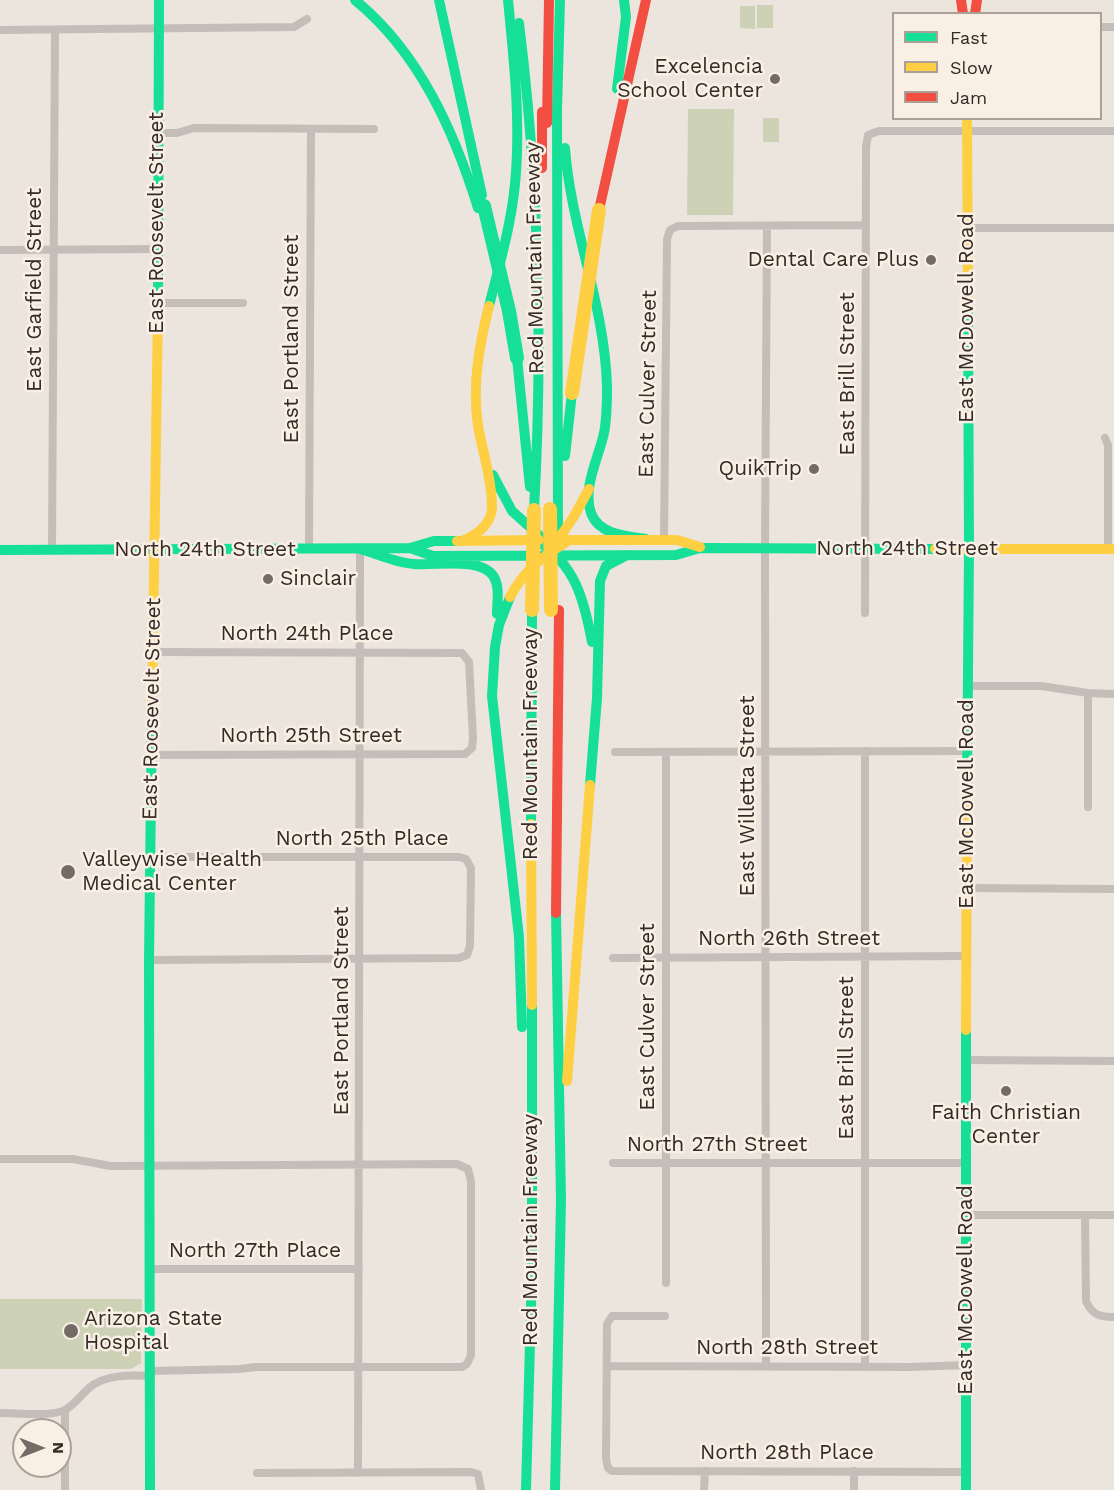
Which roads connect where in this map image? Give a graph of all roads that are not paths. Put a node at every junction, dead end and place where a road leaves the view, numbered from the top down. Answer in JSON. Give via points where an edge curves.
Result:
{"nodes":[{"id":1,"x":159,"y":0,"type":"edge"},
{"id":2,"x":355,"y":0,"type":"edge"},
{"id":3,"x":439,"y":0,"type":"edge"},
{"id":4,"x":508,"y":0,"type":"edge"},
{"id":5,"x":514,"y":0,"type":"edge"},
{"id":6,"x":543,"y":0,"type":"edge"},
{"id":7,"x":549,"y":0,"type":"edge"},
{"id":8,"x":560,"y":0,"type":"edge"},
{"id":9,"x":624,"y":0,"type":"edge"},
{"id":10,"x":646,"y":0,"type":"edge"},
{"id":11,"x":307,"y":19,"type":"dead end"},
{"id":12,"x":159,"y":29,"type":"junction"},
{"id":13,"x":0,"y":30,"type":"edge"},
{"id":14,"x":56,"y":30,"type":"junction"},
{"id":15,"x":558,"y":64,"type":"junction"},
{"id":16,"x":967,"y":124,"type":"edge"},
{"id":17,"x":311,"y":129,"type":"junction"},
{"id":18,"x":374,"y":129,"type":"dead end"},
{"id":19,"x":1114,"y":131,"type":"edge"},
{"id":20,"x":158,"y":133,"type":"junction"},
{"id":21,"x":481,"y":207,"type":"junction"},
{"id":22,"x":598,"y":210,"type":"junction"},
{"id":23,"x":866,"y":225,"type":"junction"},
{"id":24,"x":767,"y":226,"type":"junction"},
{"id":25,"x":967,"y":228,"type":"junction"},
{"id":26,"x":1114,"y":228,"type":"edge"},
{"id":27,"x":158,"y":249,"type":"junction"},
{"id":28,"x":0,"y":250,"type":"edge"},
{"id":29,"x":54,"y":250,"type":"junction"},
{"id":30,"x":158,"y":303,"type":"junction"},
{"id":31,"x":243,"y":303,"type":"dead end"},
{"id":32,"x":538,"y":317,"type":"junction"},
{"id":33,"x":1105,"y":438,"type":"dead end"},
{"id":34,"x":482,"y":445,"type":"junction"},
{"id":35,"x":591,"y":484,"type":"junction"},
{"id":36,"x":557,"y":508,"type":"junction"},
{"id":37,"x":534,"y":510,"type":"junction"},
{"id":38,"x":464,"y":540,"type":"junction"},
{"id":39,"x":645,"y":540,"type":"junction"},
{"id":40,"x":664,"y":540,"type":"junction"},
{"id":41,"x":553,"y":546,"type":"junction"},
{"id":42,"x":410,"y":548,"type":"junction"},
{"id":43,"x":700,"y":548,"type":"junction"},
{"id":44,"x":765,"y":548,"type":"junction"},
{"id":45,"x":866,"y":548,"type":"junction"},
{"id":46,"x":309,"y":549,"type":"junction"},
{"id":47,"x":360,"y":549,"type":"junction"},
{"id":48,"x":969,"y":549,"type":"junction"},
{"id":49,"x":1111,"y":549,"type":"edge"},
{"id":50,"x":0,"y":550,"type":"edge"},
{"id":51,"x":52,"y":550,"type":"junction"},
{"id":52,"x":153,"y":550,"type":"junction"},
{"id":53,"x":627,"y":555,"type":"junction"},
{"id":54,"x":555,"y":610,"type":"junction"},
{"id":55,"x":866,"y":613,"type":"dead end"},
{"id":56,"x":152,"y":652,"type":"junction"},
{"id":57,"x":360,"y":652,"type":"junction"},
{"id":58,"x":494,"y":660,"type":"junction"},
{"id":59,"x":597,"y":668,"type":"junction"},
{"id":60,"x":967,"y":686,"type":"junction"},
{"id":61,"x":1088,"y":693,"type":"junction"},
{"id":62,"x":1114,"y":694,"type":"edge"},
{"id":63,"x":766,"y":751,"type":"junction"},
{"id":64,"x":865,"y":751,"type":"junction"},
{"id":65,"x":967,"y":751,"type":"junction"},
{"id":66,"x":469,"y":752,"type":"joint"},
{"id":67,"x":615,"y":752,"type":"dead end"},
{"id":68,"x":666,"y":752,"type":"junction"},
{"id":69,"x":360,"y":754,"type":"junction"},
{"id":70,"x":151,"y":755,"type":"junction"},
{"id":71,"x":1088,"y":807,"type":"dead end"},
{"id":72,"x":360,"y":856,"type":"junction"},
{"id":73,"x":150,"y":857,"type":"junction"},
{"id":74,"x":966,"y":888,"type":"junction"},
{"id":75,"x":1114,"y":889,"type":"edge"},
{"id":76,"x":966,"y":956,"type":"junction"},
{"id":77,"x":666,"y":957,"type":"junction"},
{"id":78,"x":766,"y":957,"type":"junction"},
{"id":79,"x":865,"y":957,"type":"junction"},
{"id":80,"x":613,"y":958,"type":"dead end"},
{"id":81,"x":360,"y":959,"type":"junction"},
{"id":82,"x":150,"y":960,"type":"junction"},
{"id":83,"x":966,"y":1060,"type":"junction"},
{"id":84,"x":1114,"y":1061,"type":"edge"},
{"id":85,"x":0,"y":1159,"type":"edge"},
{"id":86,"x":613,"y":1163,"type":"dead end"},
{"id":87,"x":667,"y":1163,"type":"junction"},
{"id":88,"x":765,"y":1163,"type":"junction"},
{"id":89,"x":864,"y":1163,"type":"junction"},
{"id":90,"x":965,"y":1163,"type":"junction"},
{"id":91,"x":359,"y":1165,"type":"junction"},
{"id":92,"x":149,"y":1166,"type":"junction"},
{"id":93,"x":531,"y":1182,"type":"junction"},
{"id":94,"x":561,"y":1200,"type":"junction"},
{"id":95,"x":965,"y":1215,"type":"junction"},
{"id":96,"x":1085,"y":1215,"type":"junction"},
{"id":97,"x":1114,"y":1215,"type":"edge"},
{"id":98,"x":151,"y":1269,"type":"junction"},
{"id":99,"x":359,"y":1269,"type":"junction"},
{"id":100,"x":666,"y":1282,"type":"dead end"},
{"id":101,"x":665,"y":1316,"type":"dead end"},
{"id":102,"x":1114,"y":1317,"type":"edge"},
{"id":103,"x":607,"y":1365,"type":"junction"},
{"id":104,"x":866,"y":1365,"type":"junction"},
{"id":105,"x":967,"y":1365,"type":"junction"},
{"id":106,"x":766,"y":1366,"type":"junction"},
{"id":107,"x":358,"y":1367,"type":"junction"},
{"id":108,"x":151,"y":1374,"type":"junction"},
{"id":109,"x":65,"y":1410,"type":"junction"},
{"id":110,"x":0,"y":1413,"type":"edge"},
{"id":111,"x":705,"y":1471,"type":"junction"},
{"id":112,"x":854,"y":1471,"type":"junction"},
{"id":113,"x":966,"y":1472,"type":"junction"},
{"id":114,"x":257,"y":1473,"type":"dead end"},
{"id":115,"x":358,"y":1473,"type":"junction"},
{"id":116,"x":65,"y":1490,"type":"edge"},
{"id":117,"x":150,"y":1490,"type":"edge"},
{"id":118,"x":481,"y":1490,"type":"edge"},
{"id":119,"x":526,"y":1490,"type":"edge"},
{"id":120,"x":555,"y":1490,"type":"edge"},
{"id":121,"x":705,"y":1490,"type":"edge"},
{"id":122,"x":854,"y":1490,"type":"edge"},
{"id":123,"x":966,"y":1490,"type":"edge"}],
"edges":[{"from":1,"to":12,"type":"main road","name":"East Roosevelt Street"},
{"from":2,"to":21,"type":"main road","via":[[389,30],[413,60]]},
{"from":3,"to":21,"type":"main road"},
{"from":4,"to":34,"type":"main road","via":[[516,101],[515,187],[476,374],[476,412]]},
{"from":5,"to":32,"type":"main road","name":"Red Mountain Freeway","via":[[530,111]]},
{"from":6,"to":32,"type":"main road"},
{"from":7,"to":36,"type":"main road","via":[[547,111]]},
{"from":8,"to":15,"type":"main road","name":"Red Mountain Freeway"},
{"from":9,"to":22,"type":"main road","via":[[621,66]]},
{"from":10,"to":22,"type":"main road"},
{"from":11,"to":12,"type":"street","via":[[294,27]]},
{"from":12,"to":14,"type":"street"},
{"from":12,"to":20,"type":"main road","name":"East Roosevelt Street"},
{"from":13,"to":14,"type":"street"},
{"from":14,"to":29,"type":"street","name":"East Garfield Street"},
{"from":15,"to":35,"type":"main road","via":[[569,191],[605,353],[606,411]]},
{"from":15,"to":36,"type":"main road","name":"Red Mountain Freeway"},
{"from":16,"to":19,"type":"street"},
{"from":16,"to":23,"type":"street","name":"East Brill Street","via":[[868,135]]},
{"from":16,"to":25,"type":"main road","name":"East McDowell Road"},
{"from":17,"to":18,"type":"street"},
{"from":17,"to":20,"type":"street","via":[[194,129]]},
{"from":17,"to":46,"type":"street","name":"East Portland Street"},
{"from":20,"to":27,"type":"main road","name":"East Roosevelt Street"},
{"from":21,"to":37,"type":"main road","bridge":true,"via":[[517,358]]},
{"from":22,"to":36,"type":"main road","bridge":true},
{"from":23,"to":24,"type":"street"},
{"from":23,"to":45,"type":"street","name":"East Brill Street"},
{"from":24,"to":40,"type":"street","name":"East Culver Street","via":[[678,226],[670,230],[667,239]]},
{"from":24,"to":44,"type":"street","name":"East Willetta Street"},
{"from":25,"to":26,"type":"street"},
{"from":25,"to":48,"type":"main road","name":"East McDowell Road"},
{"from":27,"to":29,"type":"street"},
{"from":27,"to":30,"type":"main road","name":"East Roosevelt Street"},
{"from":28,"to":29,"type":"street"},
{"from":29,"to":51,"type":"street","name":"East Garfield Street"},
{"from":30,"to":31,"type":"street"},
{"from":30,"to":52,"type":"main road","name":"East Roosevelt Street"},
{"from":32,"to":37,"type":"main road","name":"Red Mountain Freeway"},
{"from":33,"to":49,"type":"street"},
{"from":34,"to":38,"type":"main road","via":[[493,509],[485,527]]},
{"from":34,"to":41,"type":"main road","via":[[506,502],[526,526]]},
{"from":35,"to":39,"type":"main road","via":[[589,505],[596,523],[613,534]]},
{"from":35,"to":41,"type":"main road"},
{"from":36,"to":41,"type":"main road","name":"Red Mountain Freeway"},
{"from":36,"to":54,"type":"main road","bridge":true},
{"from":37,"to":93,"type":"main road","name":"Red Mountain Freeway","bridge":true},
{"from":38,"to":41,"type":"main road","name":"North 24th Street"},
{"from":38,"to":42,"type":"main road","name":"North 24th Street","via":[[434,541]]},
{"from":39,"to":40,"type":"main road","name":"North 24th Street"},
{"from":39,"to":41,"type":"main road","name":"North 24th Street"},
{"from":40,"to":43,"type":"main road","name":"North 24th Street"},
{"from":41,"to":42,"type":"main road","name":"North 24th Street","via":[[433,556]]},
{"from":41,"to":53,"type":"main road","name":"North 24th Street"},
{"from":41,"to":54,"type":"main road","name":"Red Mountain Freeway"},
{"from":41,"to":58,"type":"main road","via":[[512,589],[502,615]]},
{"from":41,"to":59,"type":"main road","via":[[579,589]]},
{"from":42,"to":47,"type":"main road","name":"North 24th Street"},
{"from":43,"to":44,"type":"main road","name":"North 24th Street"},
{"from":43,"to":53,"type":"main road","name":"North 24th Street","via":[[676,555]]},
{"from":44,"to":45,"type":"main road","name":"North 24th Street"},
{"from":44,"to":63,"type":"street","name":"East Willetta Street"},
{"from":45,"to":48,"type":"main road","name":"North 24th Street"},
{"from":45,"to":55,"type":"street","name":"East Brill Street"},
{"from":46,"to":47,"type":"main road","name":"North 24th Street"},
{"from":46,"to":52,"type":"main road","name":"North 24th Street"},
{"from":47,"to":57,"type":"street","name":"East Portland Street"},
{"from":47,"to":58,"type":"main road","via":[[411,564],[462,563],[484,568],[495,579],[499,593]]},
{"from":48,"to":49,"type":"main road","name":"North 24th Street"},
{"from":48,"to":60,"type":"main road","name":"East McDowell Road"},
{"from":50,"to":51,"type":"main road","name":"North 24th Street"},
{"from":51,"to":52,"type":"main road","name":"North 24th Street"},
{"from":52,"to":56,"type":"main road","name":"East Roosevelt Street"},
{"from":53,"to":59,"type":"main road","via":[[606,566],[600,581]]},
{"from":54,"to":94,"type":"main road","name":"Red Mountain Freeway"},
{"from":56,"to":57,"type":"street","name":"North 24th Place"},
{"from":56,"to":70,"type":"main road","name":"East Roosevelt Street"},
{"from":57,"to":66,"type":"street","name":"North 24th Place","via":[[462,653],[469,662],[473,738]]},
{"from":57,"to":69,"type":"street","name":"East Portland Street"},
{"from":58,"to":93,"type":"main road","via":[[492,696],[521,971],[525,1165]]},
{"from":59,"to":94,"type":"main road"},
{"from":60,"to":61,"type":"street","via":[[1041,686]]},
{"from":60,"to":65,"type":"main road","name":"East McDowell Road"},
{"from":61,"to":62,"type":"street"},
{"from":61,"to":71,"type":"street"},
{"from":63,"to":64,"type":"street"},
{"from":63,"to":68,"type":"street"},
{"from":63,"to":78,"type":"street","name":"East Willetta Street"},
{"from":64,"to":65,"type":"street"},
{"from":64,"to":79,"type":"street","name":"East Brill Street"},
{"from":65,"to":74,"type":"main road","name":"East McDowell Road"},
{"from":66,"to":69,"type":"street","name":"North 25th Street"},
{"from":67,"to":68,"type":"street"},
{"from":68,"to":77,"type":"street","name":"East Culver Street"},
{"from":69,"to":70,"type":"street","name":"North 25th Street"},
{"from":69,"to":72,"type":"street","name":"East Portland Street"},
{"from":70,"to":73,"type":"main road","name":"East Roosevelt Street"},
{"from":72,"to":73,"type":"street","name":"North 25th Place"},
{"from":72,"to":81,"type":"street","name":"East Portland Street"},
{"from":72,"to":81,"type":"street","name":"North 25th Place","via":[[459,857],[466,859],[471,868],[470,946],[466,955]]},
{"from":73,"to":82,"type":"main road","name":"East Roosevelt Street"},
{"from":74,"to":75,"type":"street"},
{"from":74,"to":76,"type":"main road","name":"East McDowell Road"},
{"from":76,"to":79,"type":"street","name":"North 26th Street"},
{"from":76,"to":83,"type":"main road","name":"East McDowell Road"},
{"from":77,"to":78,"type":"street","name":"North 26th Street"},
{"from":77,"to":80,"type":"street","name":"North 26th Street"},
{"from":77,"to":87,"type":"street","name":"East Culver Street"},
{"from":78,"to":79,"type":"street","name":"North 26th Street"},
{"from":78,"to":88,"type":"street","name":"East Willetta Street"},
{"from":79,"to":89,"type":"street","name":"East Brill Street"},
{"from":81,"to":82,"type":"street"},
{"from":81,"to":91,"type":"street","name":"East Portland Street"},
{"from":82,"to":92,"type":"main road","name":"East Roosevelt Street"},
{"from":83,"to":84,"type":"street"},
{"from":83,"to":90,"type":"main road","name":"East McDowell Road"},
{"from":85,"to":92,"type":"street","via":[[64,1159],[110,1166]]},
{"from":86,"to":87,"type":"street","name":"North 27th Street"},
{"from":87,"to":88,"type":"street","name":"North 27th Street"},
{"from":87,"to":100,"type":"street","name":"East Culver Street"},
{"from":88,"to":89,"type":"street","name":"North 27th Street"},
{"from":88,"to":106,"type":"street","name":"East Willetta Street"},
{"from":89,"to":90,"type":"street","name":"North 27th Street"},
{"from":89,"to":104,"type":"street","name":"East Brill Street"},
{"from":90,"to":95,"type":"main road","name":"East McDowell Road"},
{"from":91,"to":92,"type":"street"},
{"from":91,"to":99,"type":"street","name":"East Portland Street"},
{"from":91,"to":107,"type":"street","via":[[457,1164],[468,1169],[471,1355],[462,1368]]},
{"from":92,"to":98,"type":"main road","name":"East Roosevelt Street"},
{"from":93,"to":119,"type":"main road","name":"Red Mountain Freeway"},
{"from":94,"to":120,"type":"main road","name":"Red Mountain Freeway"},
{"from":95,"to":96,"type":"street"},
{"from":95,"to":105,"type":"main road","name":"East McDowell Road"},
{"from":96,"to":97,"type":"street"},
{"from":96,"to":102,"type":"street","via":[[1086,1298],[1095,1314]]},
{"from":98,"to":99,"type":"street","name":"North 27th Place"},
{"from":98,"to":108,"type":"main road","name":"East Roosevelt Street"},
{"from":99,"to":107,"type":"street","name":"East Portland Street"},
{"from":101,"to":103,"type":"street","via":[[612,1316],[607,1324]]},
{"from":103,"to":106,"type":"street","name":"North 28th Street"},
{"from":103,"to":111,"type":"street","name":"North 28th Place","via":[[608,1468],[617,1472]]},
{"from":104,"to":105,"type":"street","name":"North 28th Street"},
{"from":104,"to":106,"type":"street","name":"North 28th Street"},
{"from":105,"to":113,"type":"main road","name":"East McDowell Road"},
{"from":107,"to":108,"type":"street","via":[[256,1366]]},
{"from":107,"to":115,"type":"street","name":"East Portland Street"},
{"from":108,"to":109,"type":"street","via":[[110,1379],[91,1387]]},
{"from":108,"to":117,"type":"main road","name":"East Roosevelt Street"},
{"from":109,"to":110,"type":"street"},
{"from":109,"to":116,"type":"street"},
{"from":111,"to":112,"type":"street","name":"North 28th Place"},
{"from":111,"to":121,"type":"street"},
{"from":112,"to":113,"type":"street","name":"North 28th Place"},
{"from":112,"to":122,"type":"street"},
{"from":113,"to":123,"type":"main road","name":"East McDowell Road"},
{"from":114,"to":115,"type":"street"},
{"from":115,"to":118,"type":"street","via":[[471,1472],[478,1474]]}]}
